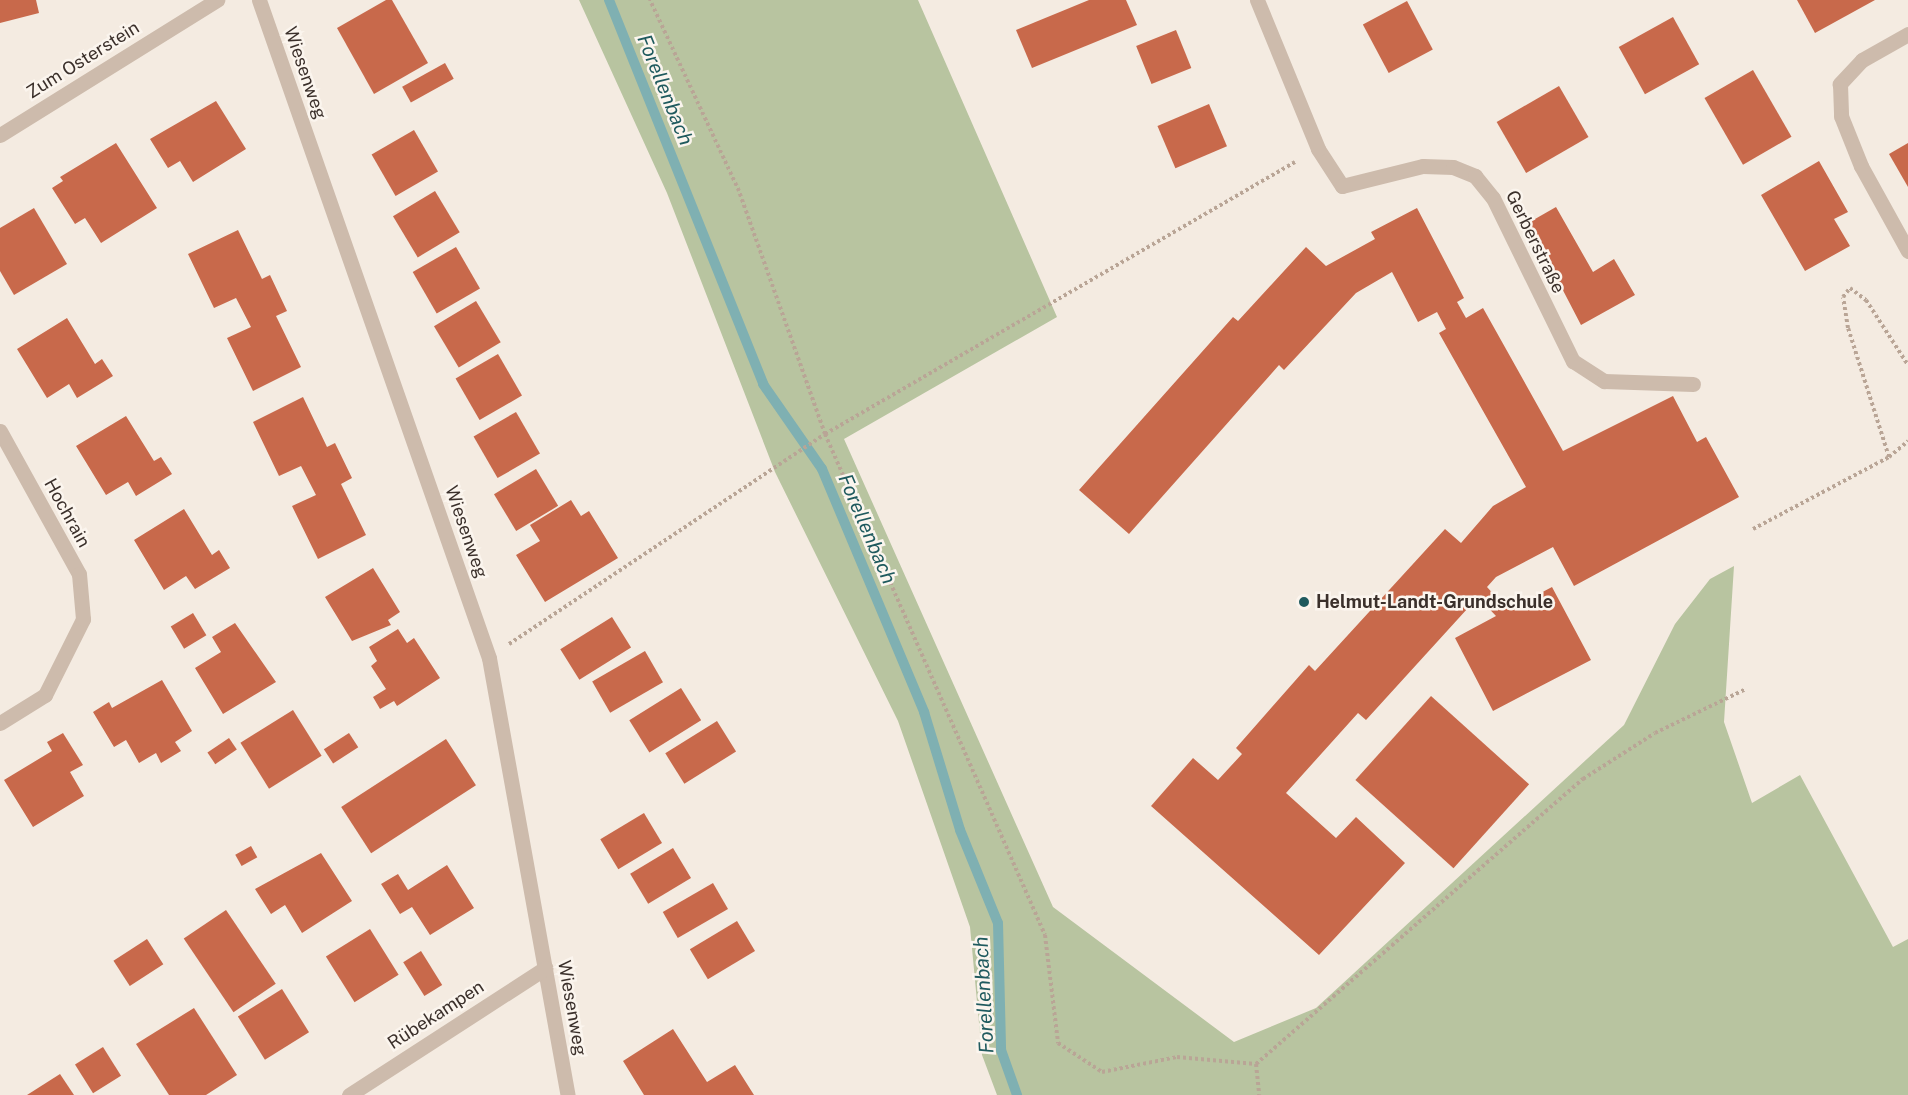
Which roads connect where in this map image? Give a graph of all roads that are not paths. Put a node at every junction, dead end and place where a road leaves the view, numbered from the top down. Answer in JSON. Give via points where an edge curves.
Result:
{"nodes":[{"id":1,"x":217,"y":0,"type":"edge"},
{"id":2,"x":259,"y":0,"type":"edge"},
{"id":3,"x":1257,"y":0,"type":"edge"},
{"id":4,"x":1908,"y":34,"type":"edge"},
{"id":5,"x":0,"y":135,"type":"edge"},
{"id":6,"x":1908,"y":251,"type":"edge"},
{"id":7,"x":1693,"y":384,"type":"dead end"},
{"id":8,"x":0,"y":431,"type":"edge"},
{"id":9,"x":0,"y":723,"type":"edge"},
{"id":10,"x":545,"y":968,"type":"junction"},
{"id":11,"x":349,"y":1095,"type":"edge"},
{"id":12,"x":568,"y":1095,"type":"edge"}],
"edges":[{"from":1,"to":5,"type":"street","name":"Zum Osterstein"},
{"from":2,"to":10,"type":"street","name":"Wiesenweg","via":[[489,658]]},
{"from":3,"to":7,"type":"street","name":"Gerberstraße","via":[[1318,149],[1342,186],[1423,166],[1453,166],[1475,176],[1493,198],[1574,361],[1604,381]]},
{"from":4,"to":6,"type":"street","via":[[1862,60],[1840,84],[1845,126]]},
{"from":8,"to":9,"type":"street","name":"Hochrain","via":[[79,574],[83,619],[45,695]]},
{"from":10,"to":11,"type":"street","name":"Rübekampen"},
{"from":10,"to":12,"type":"street","name":"Wiesenweg"}]}
